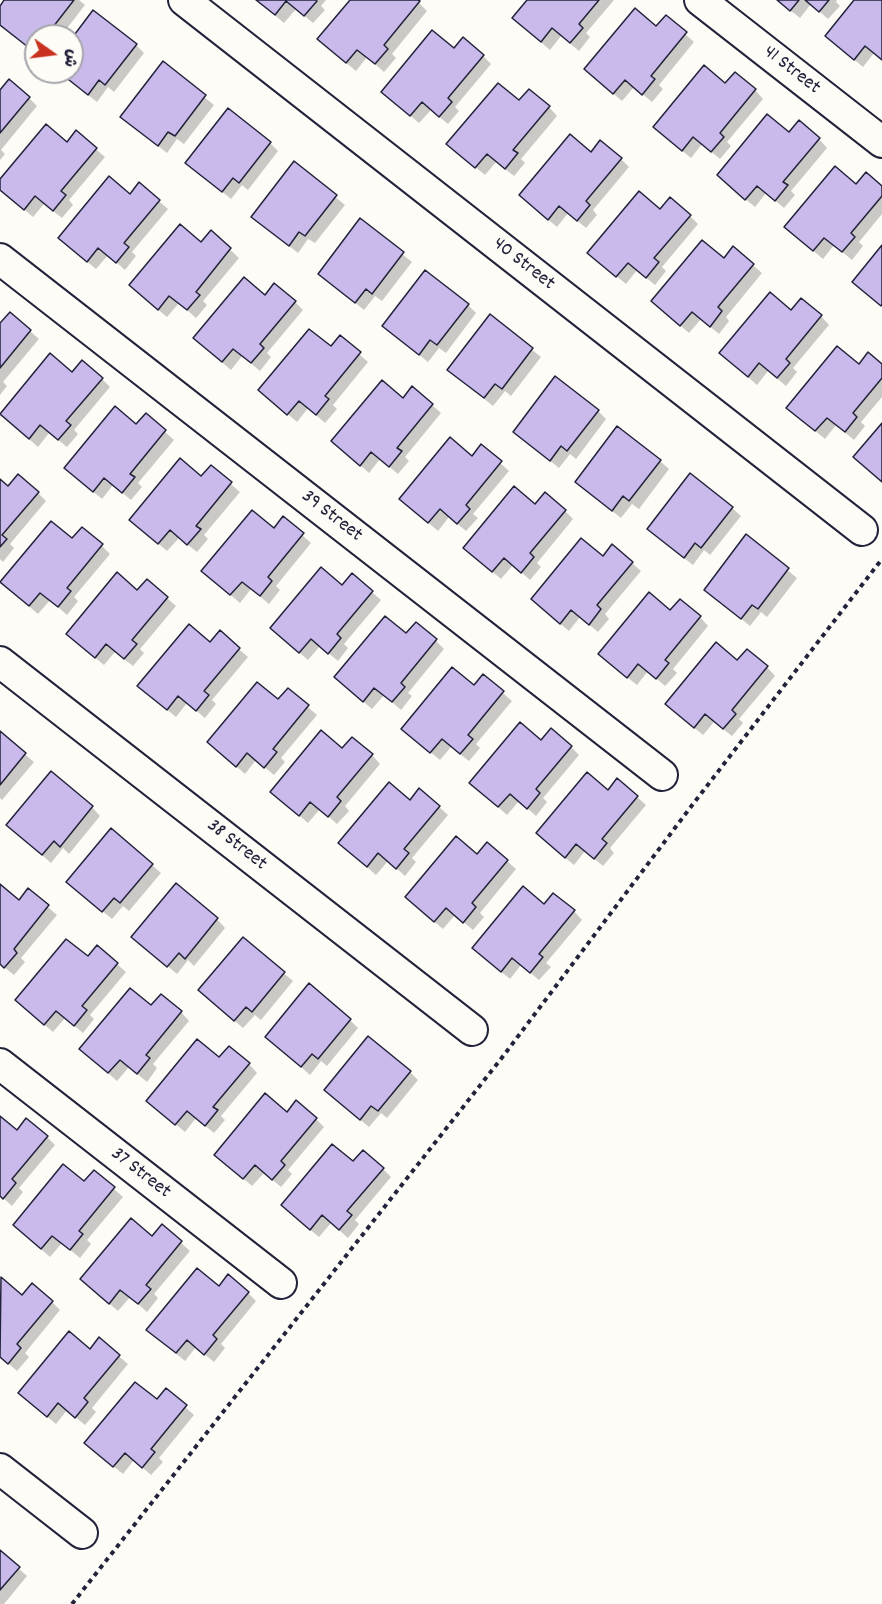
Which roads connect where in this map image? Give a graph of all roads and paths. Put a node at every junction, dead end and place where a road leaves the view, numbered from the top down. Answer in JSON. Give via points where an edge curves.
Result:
{"nodes":[{"id":1,"x":184,"y":0,"type":"edge"},
{"id":2,"x":700,"y":0,"type":"edge"},
{"id":3,"x":882,"y":142,"type":"edge"},
{"id":4,"x":0,"y":258,"type":"edge"},
{"id":5,"x":862,"y":530,"type":"dead end"},
{"id":6,"x":882,"y":560,"type":"edge"},
{"id":7,"x":0,"y":662,"type":"edge"},
{"id":8,"x":662,"y":775,"type":"dead end"},
{"id":9,"x":472,"y":1030,"type":"dead end"},
{"id":10,"x":0,"y":1064,"type":"edge"},
{"id":11,"x":281,"y":1283,"type":"dead end"},
{"id":12,"x":0,"y":1469,"type":"edge"},
{"id":13,"x":82,"y":1533,"type":"dead end"},
{"id":14,"x":72,"y":1604,"type":"edge"}],
"edges":[{"from":1,"to":5,"type":"street","name":"40 Street"},
{"from":2,"to":3,"type":"street","name":"41 Street"},
{"from":4,"to":8,"type":"street","name":"39 Street"},
{"from":6,"to":14,"type":"path","via":[[497,1064]]},
{"from":7,"to":9,"type":"street","name":"38 Street"},
{"from":10,"to":11,"type":"street","name":"37 Street"},
{"from":12,"to":13,"type":"street"}]}
